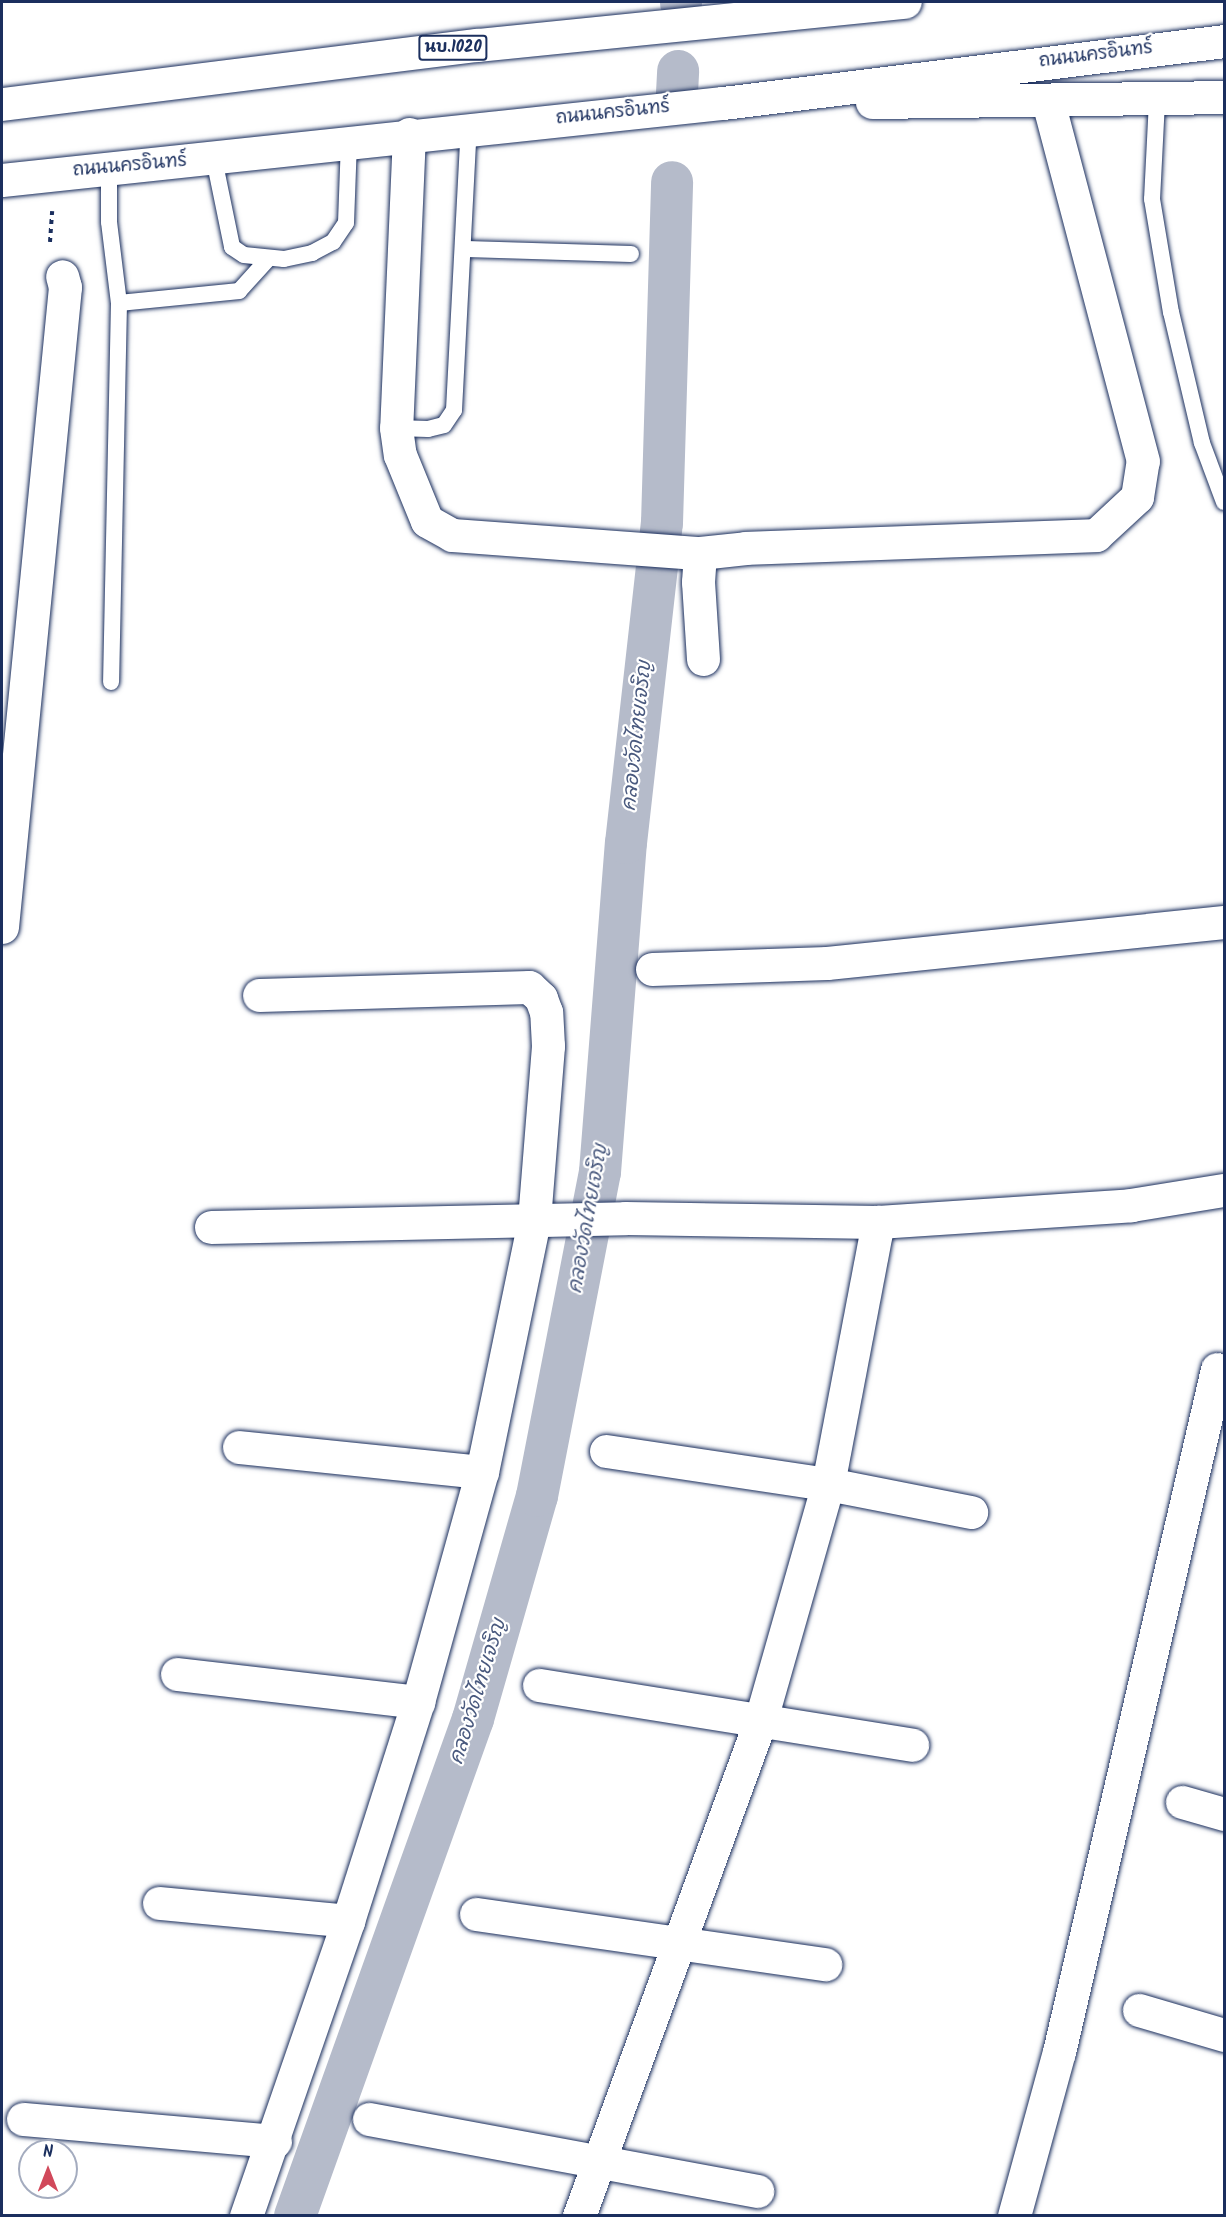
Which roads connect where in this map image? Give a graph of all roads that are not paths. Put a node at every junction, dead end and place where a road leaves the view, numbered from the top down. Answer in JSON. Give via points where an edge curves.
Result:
{"nodes":[{"id":1,"x":905,"y":2,"type":"edge"},
{"id":2,"x":1224,"y":41,"type":"edge"},
{"id":3,"x":1224,"y":97,"type":"edge"},
{"id":4,"x":1157,"y":100,"type":"junction"},
{"id":5,"x":1048,"y":101,"type":"junction"},
{"id":6,"x":723,"y":102,"type":"junction"},
{"id":7,"x":2,"y":104,"type":"edge"},
{"id":8,"x":470,"y":128,"type":"junction"},
{"id":9,"x":409,"y":134,"type":"junction"},
{"id":10,"x":349,"y":143,"type":"junction"},
{"id":11,"x":214,"y":159,"type":"junction"},
{"id":12,"x":109,"y":169,"type":"junction"},
{"id":13,"x":2,"y":180,"type":"edge"},
{"id":14,"x":466,"y":249,"type":"junction"},
{"id":15,"x":631,"y":254,"type":"dead end"},
{"id":16,"x":268,"y":259,"type":"junction"},
{"id":17,"x":62,"y":276,"type":"road end"},
{"id":18,"x":119,"y":303,"type":"junction"},
{"id":19,"x":396,"y":428,"type":"junction"},
{"id":20,"x":1224,"y":502,"type":"edge"},
{"id":21,"x":689,"y":553,"type":"junction"},
{"id":22,"x":704,"y":659,"type":"dead end"},
{"id":23,"x":111,"y":682,"type":"dead end"},
{"id":24,"x":1224,"y":922,"type":"edge"},
{"id":25,"x":2,"y":927,"type":"edge"},
{"id":26,"x":652,"y":969,"type":"dead end"},
{"id":27,"x":259,"y":995,"type":"dead end"},
{"id":28,"x":1224,"y":1190,"type":"edge"},
{"id":29,"x":547,"y":1220,"type":"junction"},
{"id":30,"x":878,"y":1222,"type":"junction"},
{"id":31,"x":211,"y":1227,"type":"dead end"},
{"id":32,"x":1217,"y":1369,"type":"dead end"},
{"id":33,"x":239,"y":1447,"type":"dead end"},
{"id":34,"x":606,"y":1451,"type":"dead end"},
{"id":35,"x":482,"y":1472,"type":"junction"},
{"id":36,"x":828,"y":1484,"type":"junction"},
{"id":37,"x":971,"y":1512,"type":"dead end"},
{"id":38,"x":177,"y":1674,"type":"dead end"},
{"id":39,"x":539,"y":1685,"type":"dead end"},
{"id":40,"x":418,"y":1702,"type":"junction"},
{"id":41,"x":761,"y":1719,"type":"junction"},
{"id":42,"x":912,"y":1745,"type":"dead end"},
{"id":43,"x":1182,"y":1802,"type":"dead end"},
{"id":44,"x":1224,"y":1814,"type":"edge"},
{"id":45,"x":159,"y":1903,"type":"dead end"},
{"id":46,"x":476,"y":1914,"type":"dead end"},
{"id":47,"x":348,"y":1921,"type":"junction"},
{"id":48,"x":680,"y":1943,"type":"junction"},
{"id":49,"x":825,"y":1964,"type":"dead end"},
{"id":50,"x":1139,"y":2010,"type":"dead end"},
{"id":51,"x":1224,"y":2036,"type":"edge"},
{"id":52,"x":23,"y":2118,"type":"dead end"},
{"id":53,"x":369,"y":2118,"type":"dead end"},
{"id":54,"x":275,"y":2141,"type":"junction"},
{"id":55,"x":597,"y":2162,"type":"junction"},
{"id":56,"x":757,"y":2191,"type":"dead end"},
{"id":57,"x":246,"y":2216,"type":"edge"},
{"id":58,"x":579,"y":2216,"type":"edge"},
{"id":59,"x":1014,"y":2216,"type":"edge"}],
"edges":[{"from":1,"to":7,"type":"street","number":"นบ.1020","via":[[478,45]]},
{"from":2,"to":6,"type":"street","name":"ถนนนครอินทร์"},
{"from":3,"to":4,"type":"street"},
{"from":4,"to":5,"type":"street"},
{"from":4,"to":20,"type":"lane","via":[[1152,199],[1171,312],[1200,432]]},
{"from":5,"to":6,"type":"street"},
{"from":5,"to":21,"type":"street","via":[[1143,461],[1137,497],[1096,536]]},
{"from":6,"to":8,"type":"street","name":"ถนนนครอินทร์"},
{"from":8,"to":9,"type":"street","name":"ถนนนครอินทร์"},
{"from":8,"to":14,"type":"lane"},
{"from":9,"to":10,"type":"street","name":"ถนนนครอินทร์"},
{"from":9,"to":19,"type":"street"},
{"from":10,"to":11,"type":"street","name":"ถนนนครอินทร์"},
{"from":10,"to":16,"type":"lane","via":[[346,223],[333,242],[312,253]]},
{"from":11,"to":12,"type":"street","name":"ถนนนครอินทร์"},
{"from":11,"to":16,"type":"lane","via":[[232,247],[244,255]]},
{"from":12,"to":13,"type":"street","name":"ถนนนครอินทร์"},
{"from":12,"to":18,"type":"lane","via":[[109,222]]},
{"from":14,"to":15,"type":"lane"},
{"from":14,"to":19,"type":"lane","via":[[454,410],[444,425]]},
{"from":16,"to":18,"type":"lane","via":[[239,291]]},
{"from":17,"to":25,"type":"street","via":[[65,287]]},
{"from":18,"to":23,"type":"lane"},
{"from":19,"to":21,"type":"street","via":[[400,455],[427,521],[452,536]]},
{"from":21,"to":22,"type":"street","via":[[698,582]]},
{"from":24,"to":26,"type":"street","via":[[827,963]]},
{"from":27,"to":29,"type":"street","via":[[529,987],[541,998],[546,1012]]},
{"from":28,"to":30,"type":"street","via":[[1131,1205]]},
{"from":29,"to":30,"type":"street"},
{"from":29,"to":31,"type":"street"},
{"from":29,"to":35,"type":"street"},
{"from":30,"to":36,"type":"street"},
{"from":32,"to":59,"type":"street","via":[[1059,2052]]},
{"from":33,"to":35,"type":"street"},
{"from":34,"to":36,"type":"street"},
{"from":35,"to":40,"type":"street"},
{"from":36,"to":37,"type":"street"},
{"from":36,"to":41,"type":"street"},
{"from":38,"to":40,"type":"street"},
{"from":39,"to":41,"type":"street"},
{"from":40,"to":47,"type":"street"},
{"from":41,"to":42,"type":"street"},
{"from":41,"to":48,"type":"street"},
{"from":43,"to":44,"type":"street"},
{"from":45,"to":47,"type":"street"},
{"from":46,"to":48,"type":"street"},
{"from":47,"to":54,"type":"street"},
{"from":48,"to":49,"type":"street"},
{"from":48,"to":55,"type":"street"},
{"from":50,"to":51,"type":"street"},
{"from":52,"to":54,"type":"street"},
{"from":53,"to":55,"type":"street"},
{"from":54,"to":57,"type":"street"},
{"from":55,"to":56,"type":"street"},
{"from":55,"to":58,"type":"street"}]}
